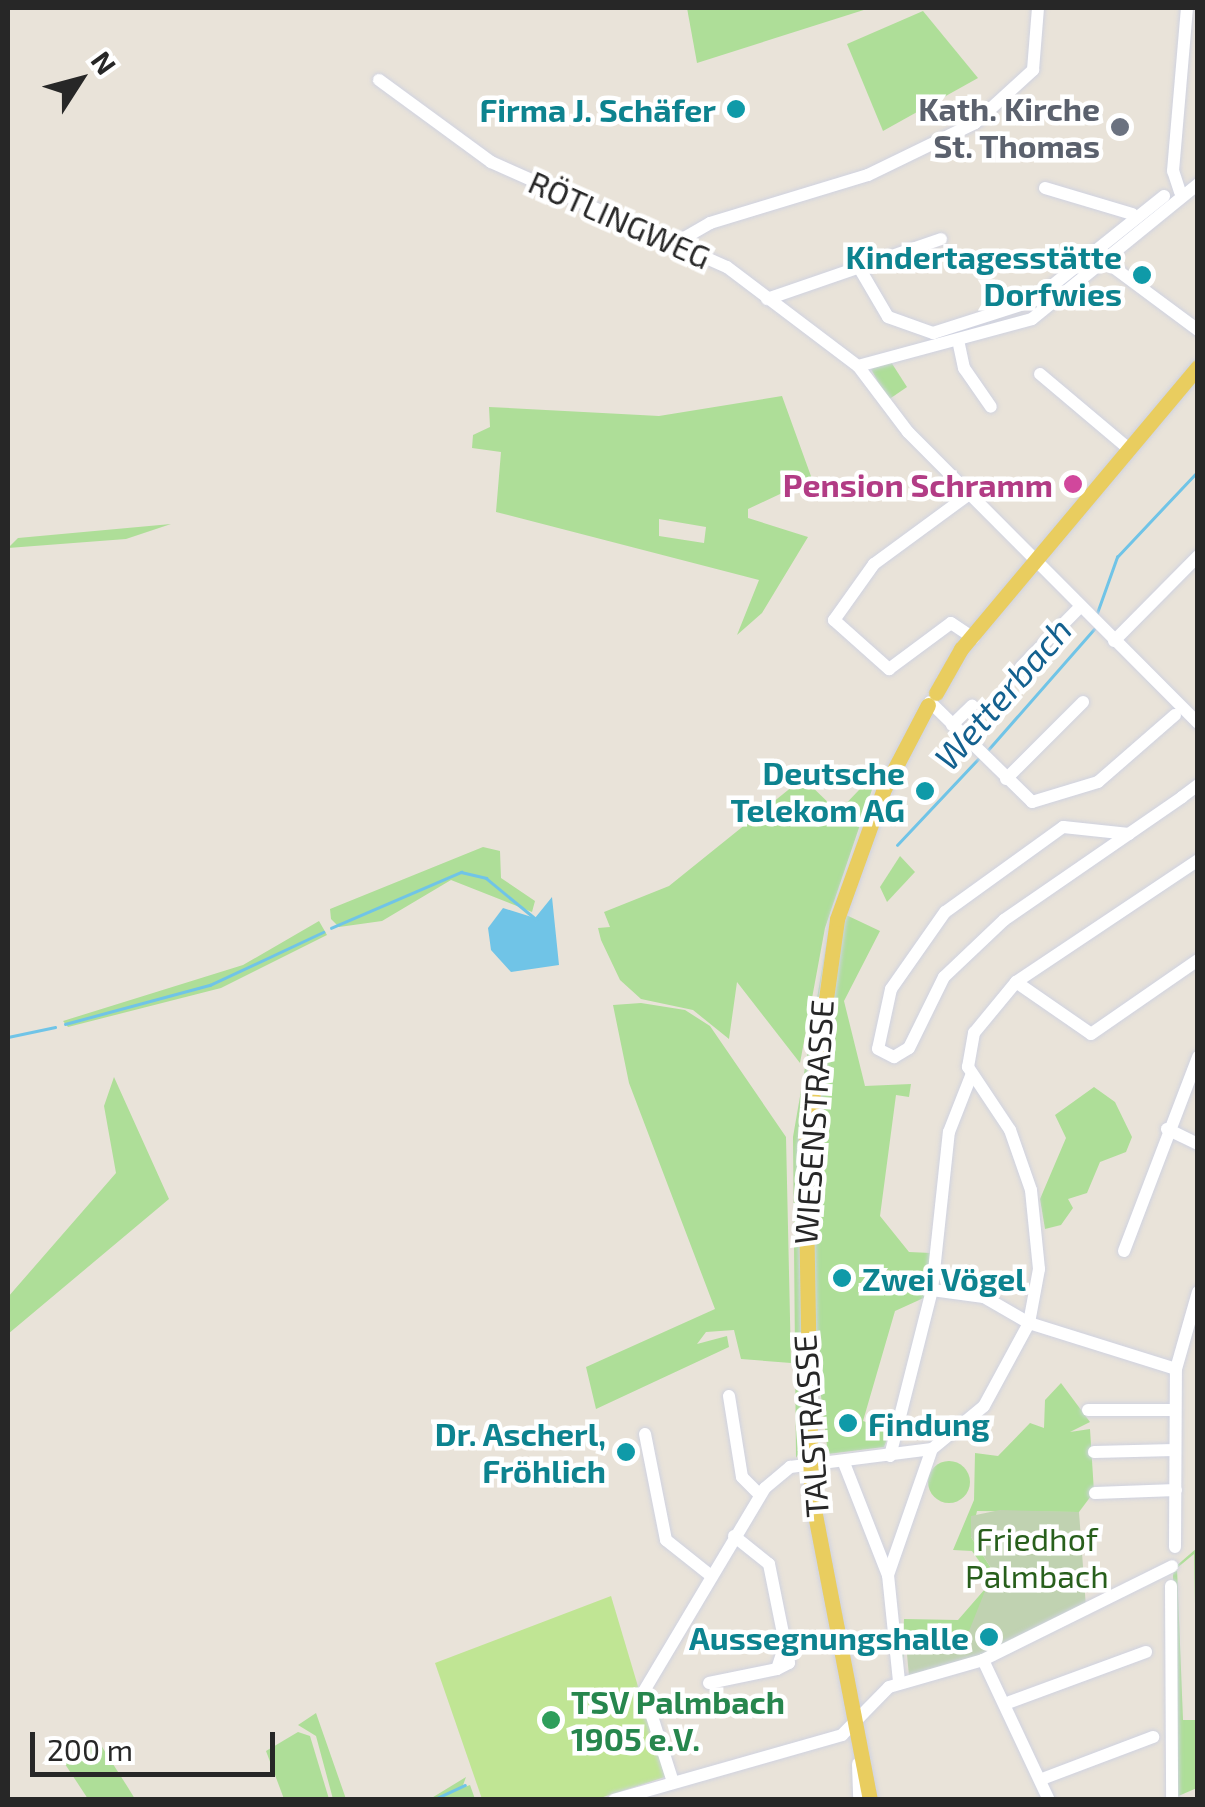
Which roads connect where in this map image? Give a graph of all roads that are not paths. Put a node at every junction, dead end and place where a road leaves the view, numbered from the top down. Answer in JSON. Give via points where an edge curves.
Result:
{"nodes":[{"id":1,"x":1038,"y":8,"type":"edge"},
{"id":2,"x":1188,"y":8,"type":"edge"},
{"id":3,"x":379,"y":80,"type":"dead end"},
{"id":4,"x":1198,"y":184,"type":"edge"},
{"id":5,"x":1044,"y":188,"type":"dead end"},
{"id":6,"x":1176,"y":195,"type":"junction"},
{"id":7,"x":1132,"y":214,"type":"junction"},
{"id":8,"x":940,"y":239,"type":"dead end"},
{"id":9,"x":680,"y":241,"type":"junction"},
{"id":10,"x":1104,"y":261,"type":"junction"},
{"id":11,"x":861,"y":271,"type":"junction"},
{"id":12,"x":767,"y":299,"type":"junction"},
{"id":13,"x":1198,"y":330,"type":"edge"},
{"id":14,"x":958,"y":340,"type":"junction"},
{"id":15,"x":858,"y":366,"type":"junction"},
{"id":16,"x":1198,"y":367,"type":"edge"},
{"id":17,"x":1040,"y":374,"type":"dead end"},
{"id":18,"x":991,"y":407,"type":"dead end"},
{"id":19,"x":1128,"y":448,"type":"junction"},
{"id":20,"x":968,"y":494,"type":"junction"},
{"id":21,"x":1036,"y":559,"type":"junction"},
{"id":22,"x":1196,"y":562,"type":"edge"},
{"id":23,"x":1080,"y":607,"type":"junction"},
{"id":24,"x":1114,"y":640,"type":"junction"},
{"id":25,"x":970,"y":642,"type":"junction"},
{"id":26,"x":1021,"y":667,"type":"dead end"},
{"id":27,"x":1082,"y":702,"type":"dead end"},
{"id":28,"x":929,"y":704,"type":"junction"},
{"id":29,"x":972,"y":706,"type":"dead end"},
{"id":30,"x":1175,"y":714,"type":"dead end"},
{"id":31,"x":1198,"y":723,"type":"edge"},
{"id":32,"x":952,"y":725,"type":"junction"},
{"id":33,"x":1006,"y":778,"type":"junction"},
{"id":34,"x":1198,"y":785,"type":"edge"},
{"id":35,"x":1129,"y":834,"type":"junction"},
{"id":36,"x":1198,"y":860,"type":"edge"},
{"id":37,"x":1198,"y":960,"type":"edge"},
{"id":38,"x":1016,"y":982,"type":"junction"},
{"id":39,"x":1198,"y":1056,"type":"edge"},
{"id":40,"x":969,"y":1070,"type":"junction"},
{"id":41,"x":1167,"y":1129,"type":"junction"},
{"id":42,"x":1198,"y":1144,"type":"edge"},
{"id":43,"x":1124,"y":1251,"type":"dead end"},
{"id":44,"x":932,"y":1290,"type":"junction"},
{"id":45,"x":1198,"y":1292,"type":"edge"},
{"id":46,"x":804,"y":1306,"type":"joint"},
{"id":47,"x":1029,"y":1322,"type":"junction"},
{"id":48,"x":1176,"y":1369,"type":"junction"},
{"id":49,"x":729,"y":1396,"type":"dead end"},
{"id":50,"x":1088,"y":1410,"type":"dead end"},
{"id":51,"x":1173,"y":1410,"type":"junction"},
{"id":52,"x":645,"y":1434,"type":"dead end"},
{"id":53,"x":932,"y":1449,"type":"junction"},
{"id":54,"x":1174,"y":1450,"type":"junction"},
{"id":55,"x":1094,"y":1452,"type":"dead end"},
{"id":56,"x":890,"y":1456,"type":"junction"},
{"id":57,"x":844,"y":1462,"type":"junction"},
{"id":58,"x":812,"y":1465,"type":"junction"},
{"id":59,"x":1176,"y":1490,"type":"junction"},
{"id":60,"x":1095,"y":1492,"type":"dead end"},
{"id":61,"x":760,"y":1496,"type":"junction"},
{"id":62,"x":734,"y":1536,"type":"junction"},
{"id":63,"x":1176,"y":1547,"type":"dead end"},
{"id":64,"x":1172,"y":1566,"type":"dead end"},
{"id":65,"x":710,"y":1575,"type":"junction"},
{"id":66,"x":888,"y":1575,"type":"junction"},
{"id":67,"x":1170,"y":1586,"type":"dead end"},
{"id":68,"x":1146,"y":1652,"type":"dead end"},
{"id":69,"x":984,"y":1660,"type":"junction"},
{"id":70,"x":900,"y":1682,"type":"junction"},
{"id":71,"x":709,"y":1683,"type":"dead end"},
{"id":72,"x":1010,"y":1702,"type":"junction"},
{"id":73,"x":856,"y":1727,"type":"junction"},
{"id":74,"x":1153,"y":1738,"type":"dead end"},
{"id":75,"x":864,"y":1759,"type":"junction"},
{"id":76,"x":672,"y":1779,"type":"junction"},
{"id":77,"x":1042,"y":1779,"type":"junction"},
{"id":78,"x":614,"y":1800,"type":"edge"},
{"id":79,"x":860,"y":1800,"type":"edge"},
{"id":80,"x":870,"y":1800,"type":"edge"},
{"id":81,"x":1049,"y":1800,"type":"edge"},
{"id":82,"x":1172,"y":1800,"type":"edge"}],
"edges":[{"from":1,"to":9,"type":"street","via":[[1033,70],[975,123],[868,175],[710,223]]},
{"from":2,"to":6,"type":"street"},
{"from":3,"to":9,"type":"street","name":"RÖTLINGWEG","via":[[491,162]]},
{"from":4,"to":6,"type":"street"},
{"from":5,"to":7,"type":"street"},
{"from":6,"to":7,"type":"street"},
{"from":6,"to":10,"type":"street"},
{"from":7,"to":11,"type":"street","via":[[1042,295],[933,333],[888,316]]},
{"from":8,"to":11,"type":"street"},
{"from":9,"to":12,"type":"street","name":"RÖTLINGWEG"},
{"from":10,"to":13,"type":"street"},
{"from":10,"to":14,"type":"street","via":[[1032,319]]},
{"from":11,"to":12,"type":"street"},
{"from":12,"to":15,"type":"street","name":"RÖTLINGWEG"},
{"from":14,"to":15,"type":"street"},
{"from":14,"to":18,"type":"street","via":[[964,368]]},
{"from":15,"to":20,"type":"street","name":"RÖTLINGWEG"},
{"from":16,"to":19,"type":"main road","name":"WIESENSTRASSE"},
{"from":17,"to":19,"type":"street"},
{"from":19,"to":21,"type":"main road","name":"WIESENSTRASSE"},
{"from":20,"to":21,"type":"street","name":"RÖTLINGWEG"},
{"from":20,"to":25,"type":"street","via":[[874,564],[838,610],[838,629],[889,669],[951,623]]},
{"from":21,"to":23,"type":"street","name":"RÖTLINGWEG"},
{"from":21,"to":25,"type":"main road","name":"WIESENSTRASSE"},
{"from":22,"to":24,"type":"street"},
{"from":23,"to":24,"type":"street","name":"RÖTLINGWEG"},
{"from":23,"to":26,"type":"street"},
{"from":24,"to":31,"type":"street","name":"RÖTLINGWEG"},
{"from":25,"to":28,"type":"main road","name":"WIESENSTRASSE"},
{"from":27,"to":33,"type":"street"},
{"from":28,"to":32,"type":"street"},
{"from":28,"to":46,"type":"main road","name":"WIESENSTRASSE","via":[[856,858],[824,978],[808,1097]]},
{"from":29,"to":32,"type":"street"},
{"from":30,"to":33,"type":"street","via":[[1089,787],[1032,802]]},
{"from":32,"to":33,"type":"street"},
{"from":34,"to":35,"type":"street"},
{"from":35,"to":35,"type":"street","via":[[969,950],[900,1056],[878,1050],[879,1016],[944,912],[1064,828]]},
{"from":36,"to":38,"type":"street"},
{"from":37,"to":38,"type":"street","via":[[1090,1034]]},
{"from":38,"to":40,"type":"street","via":[[974,1033]]},
{"from":39,"to":41,"type":"street"},
{"from":40,"to":44,"type":"street","via":[[949,1132]]},
{"from":40,"to":47,"type":"street","via":[[1010,1130],[1031,1190],[1039,1268]]},
{"from":41,"to":42,"type":"street"},
{"from":41,"to":43,"type":"street"},
{"from":44,"to":47,"type":"street","via":[[984,1297]]},
{"from":44,"to":56,"type":"street"},
{"from":45,"to":48,"type":"street"},
{"from":46,"to":58,"type":"main road","name":"TALSTRASSE"},
{"from":47,"to":48,"type":"street"},
{"from":47,"to":53,"type":"street","via":[[984,1406]]},
{"from":48,"to":51,"type":"street"},
{"from":49,"to":61,"type":"street","via":[[742,1477]]},
{"from":50,"to":51,"type":"street"},
{"from":51,"to":54,"type":"street"},
{"from":52,"to":65,"type":"street","via":[[666,1540]]},
{"from":53,"to":56,"type":"street"},
{"from":53,"to":66,"type":"street"},
{"from":54,"to":55,"type":"street"},
{"from":54,"to":59,"type":"street"},
{"from":56,"to":57,"type":"street"},
{"from":57,"to":58,"type":"street"},
{"from":57,"to":66,"type":"street"},
{"from":58,"to":61,"type":"street","via":[[790,1467]]},
{"from":58,"to":73,"type":"main road","name":"TALSTRASSE"},
{"from":59,"to":60,"type":"street"},
{"from":59,"to":63,"type":"street"},
{"from":61,"to":62,"type":"street"},
{"from":62,"to":65,"type":"street"},
{"from":62,"to":71,"type":"street","via":[[770,1564],[789,1663]]},
{"from":64,"to":69,"type":"street"},
{"from":65,"to":76,"type":"street","via":[[644,1691]]},
{"from":66,"to":70,"type":"street"},
{"from":67,"to":82,"type":"street"},
{"from":68,"to":72,"type":"street"},
{"from":69,"to":70,"type":"street"},
{"from":69,"to":72,"type":"street"},
{"from":70,"to":73,"type":"street"},
{"from":72,"to":77,"type":"street"},
{"from":73,"to":75,"type":"main road","name":"TALSTRASSE"},
{"from":73,"to":76,"type":"street"},
{"from":74,"to":77,"type":"street"},
{"from":75,"to":79,"type":"street","name":"TALSTRASSE"},
{"from":75,"to":80,"type":"main road","name":"TALSTRASSE"},
{"from":76,"to":78,"type":"street"},
{"from":77,"to":81,"type":"street"}]}
